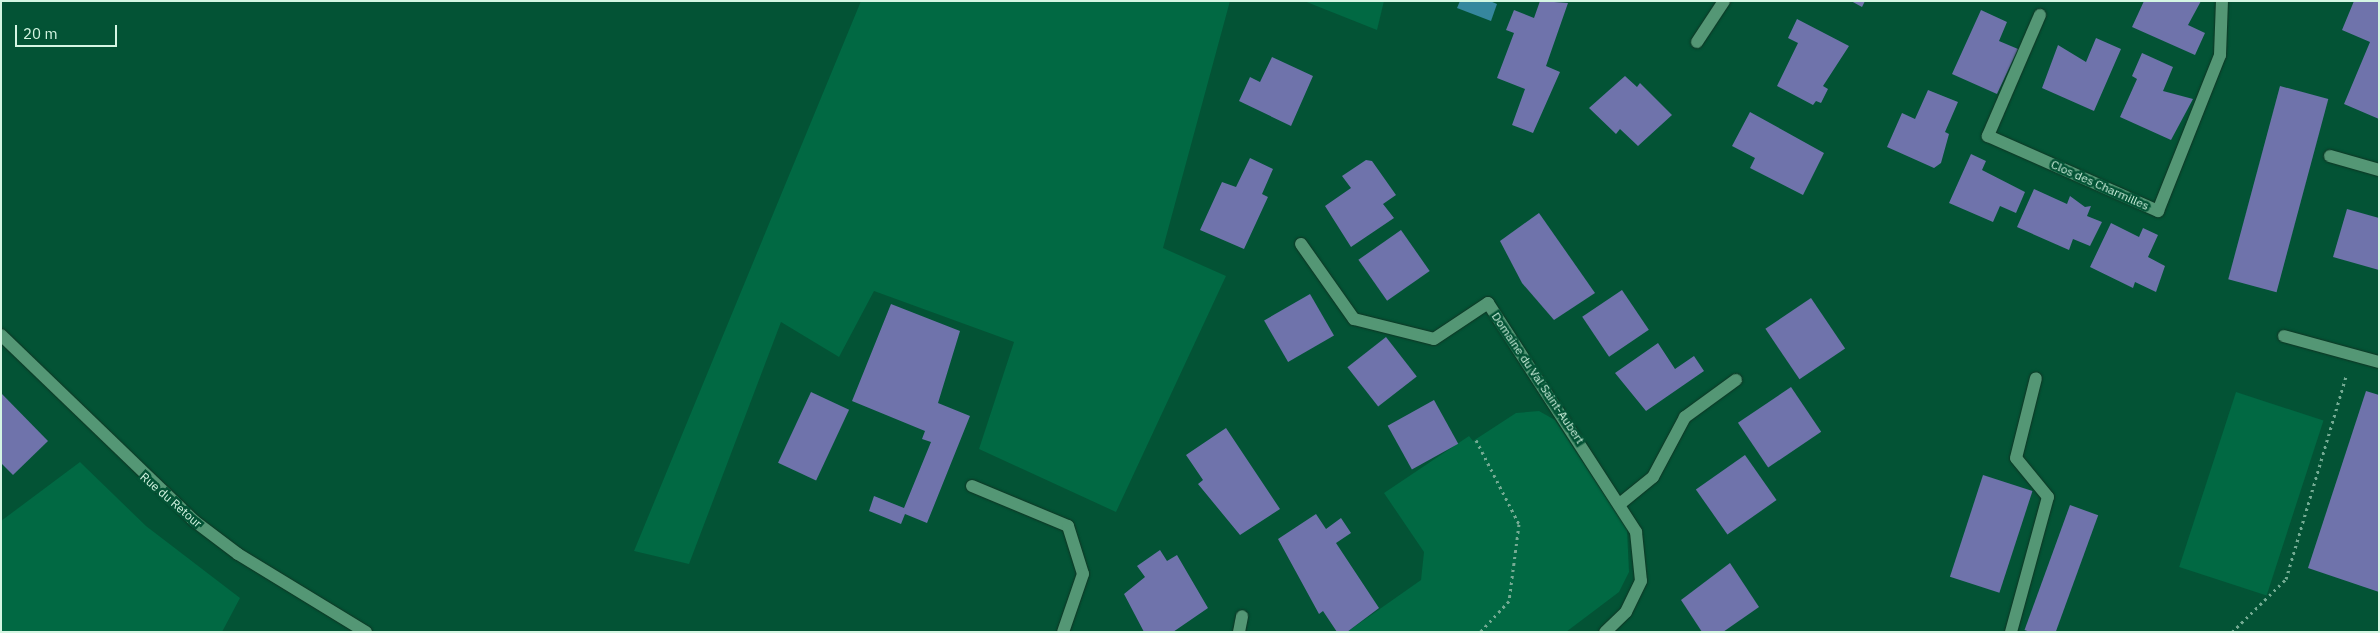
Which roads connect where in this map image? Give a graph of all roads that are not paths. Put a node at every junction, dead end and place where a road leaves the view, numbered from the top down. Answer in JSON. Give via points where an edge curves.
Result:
{"nodes":[{"id":1,"x":1724,"y":1,"type":"edge"},
{"id":2,"x":2222,"y":1,"type":"edge"},
{"id":3,"x":2040,"y":14,"type":"dead end"},
{"id":4,"x":1697,"y":42,"type":"dead end"},
{"id":5,"x":2330,"y":156,"type":"dead end"},
{"id":6,"x":2379,"y":170,"type":"edge"},
{"id":7,"x":1301,"y":244,"type":"dead end"},
{"id":8,"x":1,"y":335,"type":"edge"},
{"id":9,"x":2284,"y":336,"type":"dead end"},
{"id":10,"x":2379,"y":362,"type":"edge"},
{"id":11,"x":2036,"y":378,"type":"dead end"},
{"id":12,"x":1736,"y":380,"type":"dead end"},
{"id":13,"x":972,"y":486,"type":"dead end"},
{"id":14,"x":1622,"y":503,"type":"junction"},
{"id":15,"x":1242,"y":616,"type":"dead end"},
{"id":16,"x":366,"y":632,"type":"edge"},
{"id":17,"x":1063,"y":632,"type":"edge"},
{"id":18,"x":1239,"y":632,"type":"edge"},
{"id":19,"x":1605,"y":632,"type":"edge"},
{"id":20,"x":2011,"y":632,"type":"edge"}],
"edges":[{"from":1,"to":4,"type":"street"},
{"from":2,"to":3,"type":"street","name":"Clos des Charmilles","via":[[2220,55],[2158,211],[1988,136]]},
{"from":5,"to":6,"type":"street"},
{"from":7,"to":14,"type":"street","name":"Domaine du Val Saint-Aubert","via":[[1354,320],[1434,339],[1488,303]]},
{"from":8,"to":16,"type":"street","name":"Rue du Retour","via":[[193,520],[238,554]]},
{"from":9,"to":10,"type":"street"},
{"from":11,"to":20,"type":"street","via":[[2016,458],[2048,497]]},
{"from":12,"to":14,"type":"street","via":[[1685,417],[1653,477]]},
{"from":13,"to":17,"type":"street","via":[[1068,526],[1083,574]]},
{"from":14,"to":19,"type":"street","name":"Domaine du Val Saint-Aubert","via":[[1641,551],[1641,581],[1626,612]]},
{"from":15,"to":18,"type":"street"}]}
